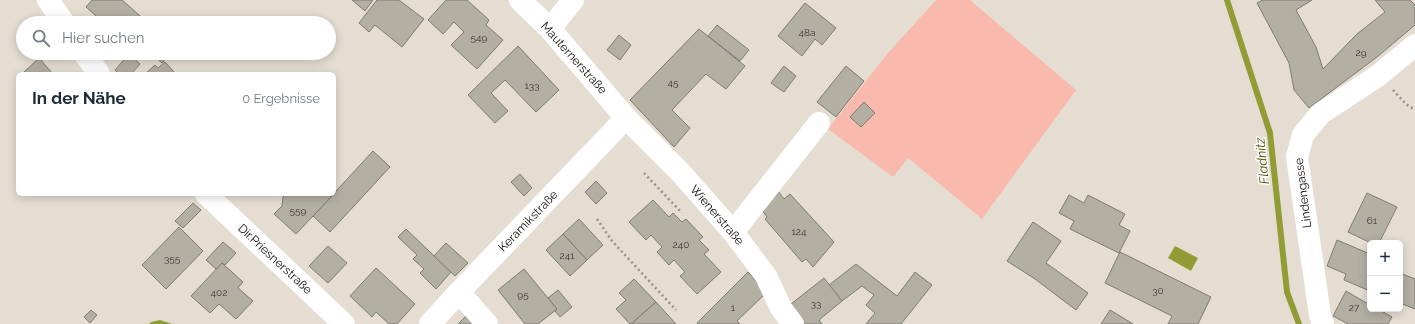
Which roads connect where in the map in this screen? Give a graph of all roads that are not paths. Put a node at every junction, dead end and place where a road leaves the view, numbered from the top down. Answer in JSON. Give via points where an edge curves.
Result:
{"nodes":[{"id":1,"x":48,"y":0,"type":"edge"},
{"id":2,"x":520,"y":0,"type":"edge"},
{"id":3,"x":573,"y":0,"type":"edge"},
{"id":4,"x":59,"y":16,"type":"edge"},
{"id":5,"x":550,"y":29,"type":"junction"},
{"id":6,"x":1415,"y":45,"type":"edge"},
{"id":7,"x":89,"y":60,"type":"edge"},
{"id":8,"x":98,"y":72,"type":"edge"},
{"id":9,"x":626,"y":118,"type":"junction"},
{"id":10,"x":819,"y":123,"type":"dead end"},
{"id":11,"x":208,"y":196,"type":"edge"},
{"id":12,"x":733,"y":232,"type":"junction"},
{"id":13,"x":459,"y":292,"type":"junction"},
{"id":14,"x":344,"y":324,"type":"edge"},
{"id":15,"x":430,"y":324,"type":"edge"},
{"id":16,"x":488,"y":324,"type":"edge"},
{"id":17,"x":793,"y":324,"type":"edge"},
{"id":18,"x":1323,"y":324,"type":"edge"}],
"edges":[{"from":1,"to":4,"type":"street"},
{"from":2,"to":5,"type":"street","name":"Mauternerstraße"},
{"from":3,"to":5,"type":"street"},
{"from":5,"to":9,"type":"street","name":"Mauternerstraße"},
{"from":6,"to":18,"type":"street","name":"Lindengasse","via":[[1379,75],[1320,114],[1302,135],[1298,157]]},
{"from":7,"to":8,"type":"street"},
{"from":9,"to":12,"type":"street","name":"Wienerstraße","via":[[680,172]]},
{"from":9,"to":13,"type":"street","name":"Keramikstraße"},
{"from":10,"to":12,"type":"street"},
{"from":11,"to":14,"type":"street","name":"Dir.Priesnerstraße"},
{"from":12,"to":17,"type":"street","name":"Wienerstraße","via":[[766,276],[781,308]]},
{"from":13,"to":15,"type":"street","name":"Keramikstraße"},
{"from":13,"to":16,"type":"street"}]}
